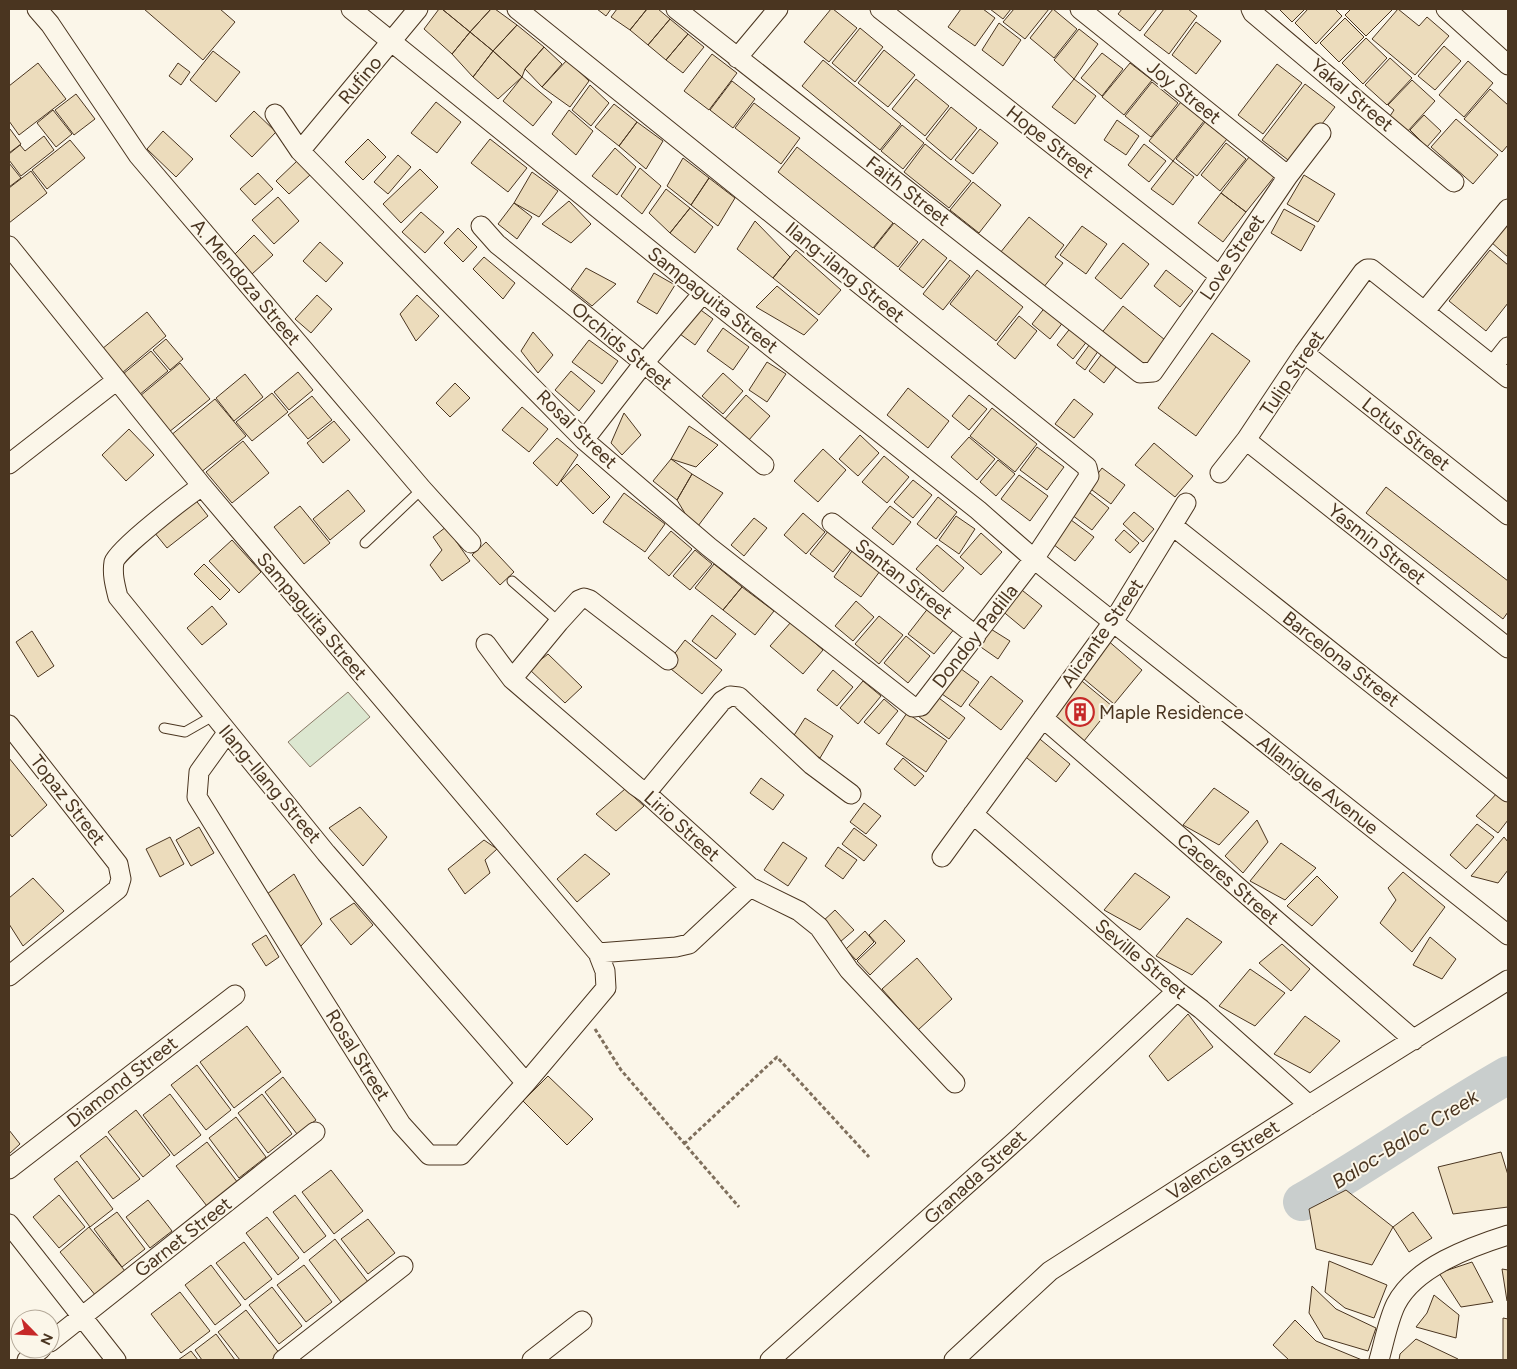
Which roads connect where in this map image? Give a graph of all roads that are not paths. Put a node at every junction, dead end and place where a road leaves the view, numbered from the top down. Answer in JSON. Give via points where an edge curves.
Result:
{"nodes":[{"id":1,"x":37,"y":9,"type":"edge"},
{"id":2,"x":351,"y":9,"type":"edge"},
{"id":3,"x":418,"y":9,"type":"edge"},
{"id":4,"x":517,"y":9,"type":"edge"},
{"id":5,"x":676,"y":9,"type":"edge"},
{"id":6,"x":778,"y":9,"type":"edge"},
{"id":7,"x":880,"y":9,"type":"edge"},
{"id":8,"x":1080,"y":9,"type":"edge"},
{"id":9,"x":1251,"y":9,"type":"edge"},
{"id":10,"x":1446,"y":9,"type":"edge"},
{"id":11,"x":392,"y":42,"type":"junction"},
{"id":12,"x":736,"y":58,"type":"junction"},
{"id":13,"x":1508,"y":65,"type":"edge"},
{"id":14,"x":275,"y":114,"type":"dead end"},
{"id":15,"x":1321,"y":133,"type":"dead end"},
{"id":16,"x":300,"y":151,"type":"junction"},
{"id":17,"x":1288,"y":176,"type":"junction"},
{"id":18,"x":1454,"y":182,"type":"dead end"},
{"id":19,"x":1508,"y":209,"type":"edge"},
{"id":20,"x":481,"y":226,"type":"dead end"},
{"id":21,"x":9,"y":246,"type":"edge"},
{"id":22,"x":1220,"y":276,"type":"junction"},
{"id":23,"x":703,"y":293,"type":"junction"},
{"id":24,"x":1425,"y":312,"type":"junction"},
{"id":25,"x":1508,"y":347,"type":"edge"},
{"id":26,"x":1304,"y":353,"type":"junction"},
{"id":27,"x":644,"y":363,"type":"junction"},
{"id":28,"x":1493,"y":366,"type":"junction"},
{"id":29,"x":1140,"y":373,"type":"joint"},
{"id":30,"x":1508,"y":378,"type":"edge"},
{"id":31,"x":117,"y":380,"type":"junction"},
{"id":32,"x":584,"y":440,"type":"junction"},
{"id":33,"x":1246,"y":440,"type":"junction"},
{"id":34,"x":9,"y":464,"type":"edge"},
{"id":35,"x":764,"y":465,"type":"dead end"},
{"id":36,"x":1220,"y":473,"type":"dead end"},
{"id":37,"x":202,"y":486,"type":"junction"},
{"id":38,"x":422,"y":489,"type":"junction"},
{"id":39,"x":1186,"y":503,"type":"dead end"},
{"id":40,"x":1508,"y":515,"type":"edge"},
{"id":41,"x":832,"y":523,"type":"dead end"},
{"id":42,"x":1173,"y":526,"type":"junction"},
{"id":43,"x":365,"y":543,"type":"dead end"},
{"id":44,"x":471,"y":543,"type":"dead end"},
{"id":45,"x":1034,"y":559,"type":"junction"},
{"id":46,"x":512,"y":581,"type":"dead end"},
{"id":47,"x":558,"y":622,"type":"junction"},
{"id":48,"x":1113,"y":622,"type":"junction"},
{"id":49,"x":976,"y":636,"type":"junction"},
{"id":50,"x":486,"y":644,"type":"dead end"},
{"id":51,"x":1508,"y":648,"type":"edge"},
{"id":52,"x":668,"y":660,"type":"dead end"},
{"id":53,"x":512,"y":679,"type":"junction"},
{"id":54,"x":913,"y":707,"type":"joint"},
{"id":55,"x":213,"y":716,"type":"junction"},
{"id":56,"x":1043,"y":718,"type":"junction"},
{"id":57,"x":9,"y":725,"type":"edge"},
{"id":58,"x":164,"y":728,"type":"dead end"},
{"id":59,"x":228,"y":733,"type":"junction"},
{"id":60,"x":1508,"y":792,"type":"edge"},
{"id":61,"x":646,"y":793,"type":"junction"},
{"id":62,"x":851,"y":794,"type":"dead end"},
{"id":63,"x":973,"y":814,"type":"junction"},
{"id":64,"x":942,"y":856,"type":"dead end"},
{"id":65,"x":750,"y":887,"type":"junction"},
{"id":66,"x":1508,"y":935,"type":"edge"},
{"id":67,"x":598,"y":953,"type":"junction"},
{"id":68,"x":10,"y":974,"type":"edge"},
{"id":69,"x":1508,"y":980,"type":"edge"},
{"id":70,"x":606,"y":988,"type":"joint"},
{"id":71,"x":1177,"y":990,"type":"junction"},
{"id":72,"x":235,"y":995,"type":"dead end"},
{"id":73,"x":1414,"y":1040,"type":"junction"},
{"id":74,"x":526,"y":1083,"type":"junction"},
{"id":75,"x":955,"y":1083,"type":"dead end"},
{"id":76,"x":1309,"y":1105,"type":"junction"},
{"id":77,"x":315,"y":1132,"type":"dead end"},
{"id":78,"x":9,"y":1170,"type":"edge"},
{"id":79,"x":9,"y":1224,"type":"edge"},
{"id":80,"x":1508,"y":1235,"type":"edge"},
{"id":81,"x":403,"y":1266,"type":"dead end"},
{"id":82,"x":82,"y":1317,"type":"junction"},
{"id":83,"x":582,"y":1321,"type":"dead end"},
{"id":84,"x":60,"y":1334,"type":"edge"},
{"id":85,"x":116,"y":1360,"type":"edge"},
{"id":86,"x":283,"y":1360,"type":"edge"},
{"id":87,"x":532,"y":1360,"type":"edge"},
{"id":88,"x":770,"y":1360,"type":"edge"},
{"id":89,"x":954,"y":1360,"type":"edge"},
{"id":90,"x":1379,"y":1360,"type":"edge"}],
"edges":[{"from":1,"to":38,"type":"street","name":"A. Mendoza Street","via":[[138,155]]},
{"from":2,"to":11,"type":"street","name":"Sampaguita Street"},
{"from":3,"to":11,"type":"street","name":"Rufino"},
{"from":4,"to":45,"type":"street","name":"Ilang-ilang Street","via":[[1087,466],[1089,476]]},
{"from":5,"to":12,"type":"street","name":"Faith Street"},
{"from":6,"to":12,"type":"street"},
{"from":7,"to":22,"type":"street","name":"Hope Street"},
{"from":8,"to":17,"type":"street","name":"Joy Street"},
{"from":9,"to":18,"type":"street","name":"Yakal Street"},
{"from":10,"to":13,"type":"street"},
{"from":11,"to":16,"type":"street","name":"Rufino"},
{"from":11,"to":23,"type":"street","name":"Sampaguita Street"},
{"from":12,"to":29,"type":"street","name":"Faith Street"},
{"from":14,"to":16,"type":"street","name":"Rosal Street"},
{"from":15,"to":17,"type":"street","name":"Love Street"},
{"from":16,"to":32,"type":"street","name":"Rosal Street"},
{"from":17,"to":22,"type":"street","name":"Love Street"},
{"from":19,"to":24,"type":"street"},
{"from":20,"to":27,"type":"street","name":"Orchids Street","via":[[497,244]]},
{"from":21,"to":31,"type":"street","name":"Sampaguita Street"},
{"from":22,"to":29,"type":"street","name":"Love Street","via":[[1153,372]]},
{"from":23,"to":27,"type":"street"},
{"from":23,"to":45,"type":"street","name":"Sampaguita Street","via":[[978,510]]},
{"from":24,"to":26,"type":"street","name":"Tulip Street","via":[[1372,269],[1367,269]]},
{"from":24,"to":28,"type":"street"},
{"from":25,"to":28,"type":"street"},
{"from":26,"to":33,"type":"street","name":"Tulip Street"},
{"from":26,"to":40,"type":"street","name":"Lotus Street"},
{"from":27,"to":32,"type":"street"},
{"from":27,"to":35,"type":"street","name":"Orchids Street"},
{"from":28,"to":30,"type":"street"},
{"from":31,"to":34,"type":"street"},
{"from":31,"to":37,"type":"street","name":"Sampaguita Street"},
{"from":32,"to":54,"type":"street","name":"Rosal Street","via":[[709,547]]},
{"from":33,"to":36,"type":"street","name":"Tulip Street"},
{"from":33,"to":51,"type":"street","name":"Yasmin Street"},
{"from":37,"to":55,"type":"street","name":"Ilang-Ilang Street","via":[[149,527],[115,560],[113,576],[118,597]]},
{"from":37,"to":67,"type":"street","name":"Sampaguita Street"},
{"from":38,"to":43,"type":"lane"},
{"from":38,"to":44,"type":"street","name":"A. Mendoza Street"},
{"from":39,"to":42,"type":"street","name":"Alicante Street"},
{"from":41,"to":49,"type":"street","name":"Santan Street"},
{"from":42,"to":48,"type":"street","name":"Alicante Street"},
{"from":42,"to":60,"type":"street","name":"Barcelona Street"},
{"from":45,"to":48,"type":"street","name":"Allanigue Avenue"},
{"from":45,"to":49,"type":"street","name":"Dondoy Padilla"},
{"from":46,"to":47,"type":"lane"},
{"from":47,"to":52,"type":"street","via":[[579,600],[590,600]]},
{"from":47,"to":53,"type":"street"},
{"from":48,"to":56,"type":"street","name":"Alicante Street"},
{"from":48,"to":66,"type":"street","name":"Allanigue Avenue"},
{"from":49,"to":54,"type":"street","name":"Dondoy Padilla","via":[[920,706]]},
{"from":50,"to":53,"type":"street","name":"Lirio Street"},
{"from":53,"to":61,"type":"street","name":"Lirio Street"},
{"from":55,"to":58,"type":"lane","via":[[185,732]]},
{"from":55,"to":59,"type":"street","name":"Ilang-Ilang Street"},
{"from":56,"to":63,"type":"street","name":"Alicante Street"},
{"from":56,"to":73,"type":"street","name":"Caceres Street"},
{"from":57,"to":68,"type":"street","name":"Topaz Street","via":[[118,864],[121,879],[118,889]]},
{"from":59,"to":74,"type":"street","name":"Ilang-Ilang Street","via":[[326,853]]},
{"from":59,"to":74,"type":"street","name":"Rosal Street","via":[[199,772],[197,797],[401,1124],[429,1156],[461,1155]]},
{"from":61,"to":62,"type":"street","via":[[722,701],[730,696],[739,698],[812,765]]},
{"from":61,"to":65,"type":"street","name":"Lirio Street"},
{"from":63,"to":64,"type":"street","name":"Alicante Street"},
{"from":63,"to":71,"type":"street","name":"Seville Street"},
{"from":65,"to":67,"type":"street","via":[[689,944]]},
{"from":65,"to":75,"type":"street","name":"Lirio Street","via":[[799,911],[819,927],[849,970]]},
{"from":67,"to":70,"type":"street","name":"Sampaguita Street","via":[[605,971]]},
{"from":69,"to":73,"type":"street","name":"Valencia Street"},
{"from":70,"to":74,"type":"street","name":"Rosal Street"},
{"from":71,"to":76,"type":"street","name":"Seville Street"},
{"from":71,"to":88,"type":"street","name":"Granada Street","via":[[1022,1135]]},
{"from":72,"to":78,"type":"street","name":"Diamond Street"},
{"from":73,"to":76,"type":"street","name":"Valencia Street"},
{"from":76,"to":89,"type":"street","name":"Valencia Street","via":[[1050,1271]]},
{"from":77,"to":82,"type":"street","name":"Garnet Street"},
{"from":79,"to":82,"type":"street"},
{"from":80,"to":90,"type":"street","via":[[1478,1244],[1426,1271],[1409,1284],[1395,1305]]},
{"from":81,"to":86,"type":"street"},
{"from":82,"to":84,"type":"street","name":"Garnet Street"},
{"from":82,"to":85,"type":"street"},
{"from":83,"to":87,"type":"street"}]}
